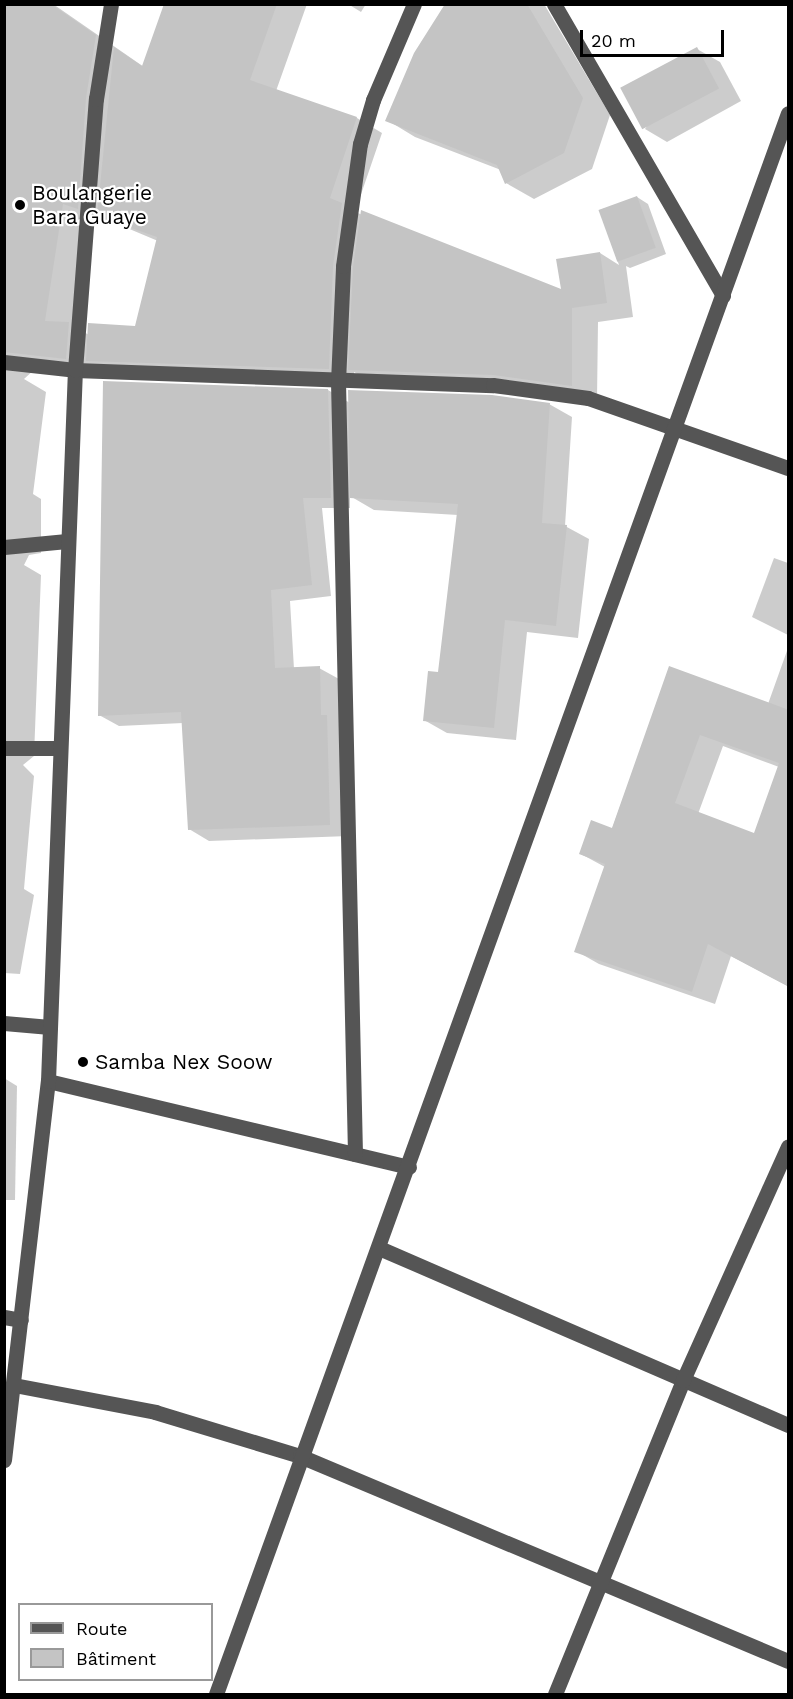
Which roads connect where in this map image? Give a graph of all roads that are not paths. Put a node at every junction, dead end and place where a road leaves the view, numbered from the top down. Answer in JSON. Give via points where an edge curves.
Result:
{"nodes":[{"id":1,"x":111,"y":4,"type":"edge"},
{"id":2,"x":414,"y":4,"type":"edge"},
{"id":3,"x":554,"y":4,"type":"edge"},
{"id":4,"x":789,"y":113,"type":"edge"},
{"id":5,"x":784,"y":143,"type":"edge"},
{"id":6,"x":723,"y":296,"type":"junction"},
{"id":7,"x":4,"y":362,"type":"edge"},
{"id":8,"x":75,"y":370,"type":"junction"},
{"id":9,"x":338,"y":382,"type":"junction"},
{"id":10,"x":675,"y":430,"type":"junction"},
{"id":11,"x":789,"y":468,"type":"edge"},
{"id":12,"x":67,"y":541,"type":"junction"},
{"id":13,"x":4,"y":547,"type":"edge"},
{"id":14,"x":58,"y":747,"type":"junction"},
{"id":15,"x":4,"y":748,"type":"edge"},
{"id":16,"x":4,"y":1023,"type":"edge"},
{"id":17,"x":50,"y":1027,"type":"junction"},
{"id":18,"x":48,"y":1081,"type":"junction"},
{"id":19,"x":789,"y":1146,"type":"edge"},
{"id":20,"x":355,"y":1154,"type":"junction"},
{"id":21,"x":409,"y":1167,"type":"junction"},
{"id":22,"x":379,"y":1248,"type":"junction"},
{"id":23,"x":4,"y":1317,"type":"edge"},
{"id":24,"x":21,"y":1320,"type":"junction"},
{"id":25,"x":683,"y":1380,"type":"junction"},
{"id":26,"x":14,"y":1384,"type":"junction"},
{"id":27,"x":789,"y":1425,"type":"edge"},
{"id":28,"x":300,"y":1456,"type":"junction"},
{"id":29,"x":4,"y":1460,"type":"edge"},
{"id":30,"x":601,"y":1582,"type":"junction"},
{"id":31,"x":789,"y":1661,"type":"edge"},
{"id":32,"x":216,"y":1695,"type":"edge"},
{"id":33,"x":555,"y":1695,"type":"edge"}],
"edges":[{"from":1,"to":8,"type":"street","via":[[95,111]]},
{"from":2,"to":9,"type":"street","via":[[373,100],[360,144],[343,266]]},
{"from":3,"to":6,"type":"street"},
{"from":4,"to":5,"type":"street"},
{"from":5,"to":6,"type":"street"},
{"from":6,"to":10,"type":"street"},
{"from":7,"to":8,"type":"street"},
{"from":8,"to":9,"type":"street"},
{"from":8,"to":12,"type":"street"},
{"from":9,"to":10,"type":"street","via":[[455,382],[588,398]]},
{"from":9,"to":20,"type":"street"},
{"from":10,"to":11,"type":"street"},
{"from":10,"to":21,"type":"street"},
{"from":12,"to":13,"type":"street"},
{"from":12,"to":14,"type":"street"},
{"from":14,"to":15,"type":"street"},
{"from":14,"to":17,"type":"street"},
{"from":16,"to":17,"type":"street"},
{"from":17,"to":18,"type":"street"},
{"from":18,"to":20,"type":"street"},
{"from":18,"to":24,"type":"street"},
{"from":19,"to":25,"type":"street"},
{"from":20,"to":21,"type":"street"},
{"from":21,"to":22,"type":"street"},
{"from":22,"to":25,"type":"street"},
{"from":22,"to":28,"type":"street"},
{"from":23,"to":24,"type":"street"},
{"from":24,"to":26,"type":"street"},
{"from":25,"to":27,"type":"street"},
{"from":25,"to":30,"type":"street"},
{"from":26,"to":28,"type":"street","via":[[155,1413]]},
{"from":26,"to":29,"type":"street"},
{"from":28,"to":30,"type":"street"},
{"from":28,"to":32,"type":"street"},
{"from":30,"to":31,"type":"street"},
{"from":30,"to":33,"type":"street"}]}
